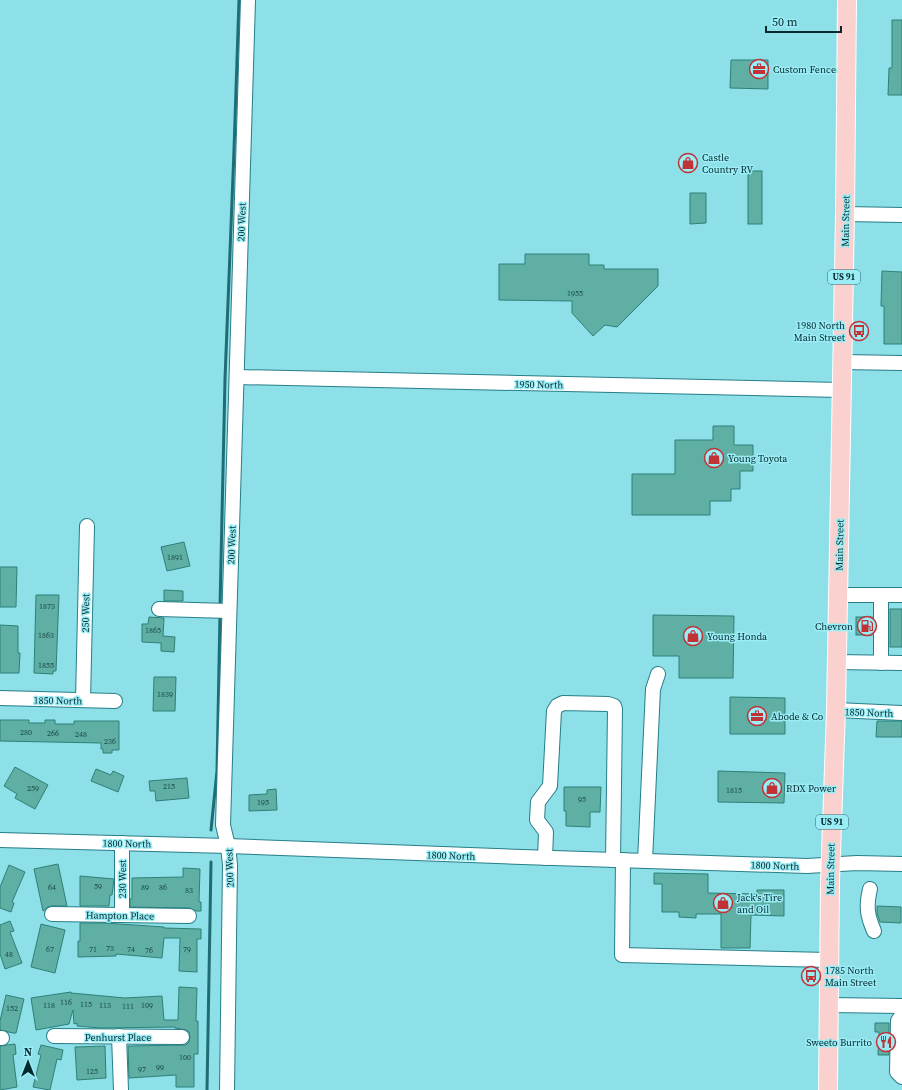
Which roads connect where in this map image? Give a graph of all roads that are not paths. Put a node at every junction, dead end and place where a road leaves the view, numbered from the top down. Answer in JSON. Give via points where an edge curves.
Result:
{"nodes":[{"id":1,"x":248,"y":0,"type":"edge"},
{"id":2,"x":847,"y":0,"type":"edge"},
{"id":3,"x":845,"y":214,"type":"junction"},
{"id":4,"x":902,"y":215,"type":"edge"},
{"id":5,"x":842,"y":362,"type":"junction"},
{"id":6,"x":902,"y":363,"type":"edge"},
{"id":7,"x":237,"y":377,"type":"junction"},
{"id":8,"x":841,"y":390,"type":"junction"},
{"id":9,"x":87,"y":526,"type":"dead end"},
{"id":10,"x":838,"y":595,"type":"junction"},
{"id":11,"x":881,"y":595,"type":"junction"},
{"id":12,"x":902,"y":595,"type":"edge"},
{"id":13,"x":159,"y":609,"type":"dead end"},
{"id":14,"x":222,"y":611,"type":"junction"},
{"id":15,"x":836,"y":662,"type":"junction"},
{"id":16,"x":881,"y":662,"type":"junction"},
{"id":17,"x":902,"y":663,"type":"edge"},
{"id":18,"x":658,"y":674,"type":"dead end"},
{"id":19,"x":0,"y":698,"type":"edge"},
{"id":20,"x":83,"y":700,"type":"junction"},
{"id":21,"x":116,"y":701,"type":"dead end"},
{"id":22,"x":836,"y":710,"type":"junction"},
{"id":23,"x":902,"y":713,"type":"edge"},
{"id":24,"x":0,"y":840,"type":"edge"},
{"id":25,"x":122,"y":843,"type":"junction"},
{"id":26,"x":228,"y":846,"type":"junction"},
{"id":27,"x":545,"y":858,"type":"junction"},
{"id":28,"x":618,"y":860,"type":"junction"},
{"id":29,"x":645,"y":861,"type":"junction"},
{"id":30,"x":902,"y":864,"type":"edge"},
{"id":31,"x":830,"y":865,"type":"junction"},
{"id":32,"x":870,"y":889,"type":"dead end"},
{"id":33,"x":52,"y":914,"type":"dead end"},
{"id":34,"x":122,"y":915,"type":"junction"},
{"id":35,"x":189,"y":916,"type":"dead end"},
{"id":36,"x":874,"y":931,"type":"dead end"},
{"id":37,"x":829,"y":960,"type":"junction"},
{"id":38,"x":829,"y":1005,"type":"junction"},
{"id":39,"x":902,"y":1006,"type":"edge"},
{"id":40,"x":902,"y":1015,"type":"edge"},
{"id":41,"x":54,"y":1036,"type":"dead end"},
{"id":42,"x":119,"y":1036,"type":"junction"},
{"id":43,"x":182,"y":1037,"type":"dead end"},
{"id":44,"x":902,"y":1077,"type":"edge"},
{"id":45,"x":121,"y":1090,"type":"edge"},
{"id":46,"x":226,"y":1090,"type":"edge"},
{"id":47,"x":828,"y":1090,"type":"edge"}],
"edges":[{"from":1,"to":7,"type":"street","name":"200 West"},
{"from":2,"to":3,"type":"main road","name":"Main Street","number":"US 91"},
{"from":3,"to":4,"type":"street"},
{"from":3,"to":5,"type":"main road","name":"Main Street","number":"US 91"},
{"from":5,"to":6,"type":"street"},
{"from":5,"to":8,"type":"main road","name":"Main Street","number":"US 91"},
{"from":7,"to":8,"type":"street","name":"1950 North"},
{"from":7,"to":14,"type":"street","name":"200 West"},
{"from":8,"to":10,"type":"main road","name":"Main Street","number":"US 91"},
{"from":9,"to":20,"type":"street","name":"250 West"},
{"from":10,"to":11,"type":"street"},
{"from":10,"to":15,"type":"main road","name":"Main Street","number":"US 91"},
{"from":11,"to":12,"type":"street"},
{"from":11,"to":16,"type":"street"},
{"from":13,"to":14,"type":"street"},
{"from":14,"to":26,"type":"street","name":"200 West","via":[[223,825]]},
{"from":15,"to":16,"type":"street"},
{"from":15,"to":22,"type":"main road","name":"Main Street","number":"US 91"},
{"from":16,"to":17,"type":"street"},
{"from":18,"to":29,"type":"street","via":[[653,689]]},
{"from":19,"to":20,"type":"street","name":"1850 North"},
{"from":20,"to":21,"type":"street","name":"1850 North"},
{"from":22,"to":23,"type":"street","name":"1850 North"},
{"from":22,"to":31,"type":"main road","name":"Main Street","number":"US 91"},
{"from":24,"to":25,"type":"street","name":"1800 North"},
{"from":25,"to":26,"type":"street","name":"1800 North"},
{"from":25,"to":34,"type":"street","name":"230 West"},
{"from":26,"to":27,"type":"street","name":"1800 North"},
{"from":26,"to":46,"type":"street","name":"200 West","via":[[230,865]]},
{"from":27,"to":28,"type":"street","name":"1800 North"},
{"from":27,"to":28,"type":"street","via":[[546,832],[537,820],[538,802],[550,786],[554,711],[563,703],[608,704],[615,709]]},
{"from":28,"to":29,"type":"street","name":"1800 North"},
{"from":28,"to":37,"type":"street","via":[[622,955]]},
{"from":29,"to":31,"type":"street","name":"1800 North"},
{"from":30,"to":31,"type":"street","name":"1800 North"},
{"from":31,"to":37,"type":"main road","name":"Main Street","number":"US 91"},
{"from":32,"to":36,"type":"street","via":[[868,917]]},
{"from":33,"to":34,"type":"street","name":"Hampton Place"},
{"from":34,"to":35,"type":"street","name":"Hampton Place"},
{"from":37,"to":38,"type":"main road","name":"Main Street","number":"US 91"},
{"from":38,"to":39,"type":"street"},
{"from":38,"to":47,"type":"main road","name":"Main Street","number":"US 91"},
{"from":40,"to":44,"type":"street","via":[[898,1021],[898,1072]]},
{"from":41,"to":42,"type":"street","name":"Penhurst Place"},
{"from":42,"to":43,"type":"street","name":"Penhurst Place"},
{"from":42,"to":45,"type":"street"}]}
